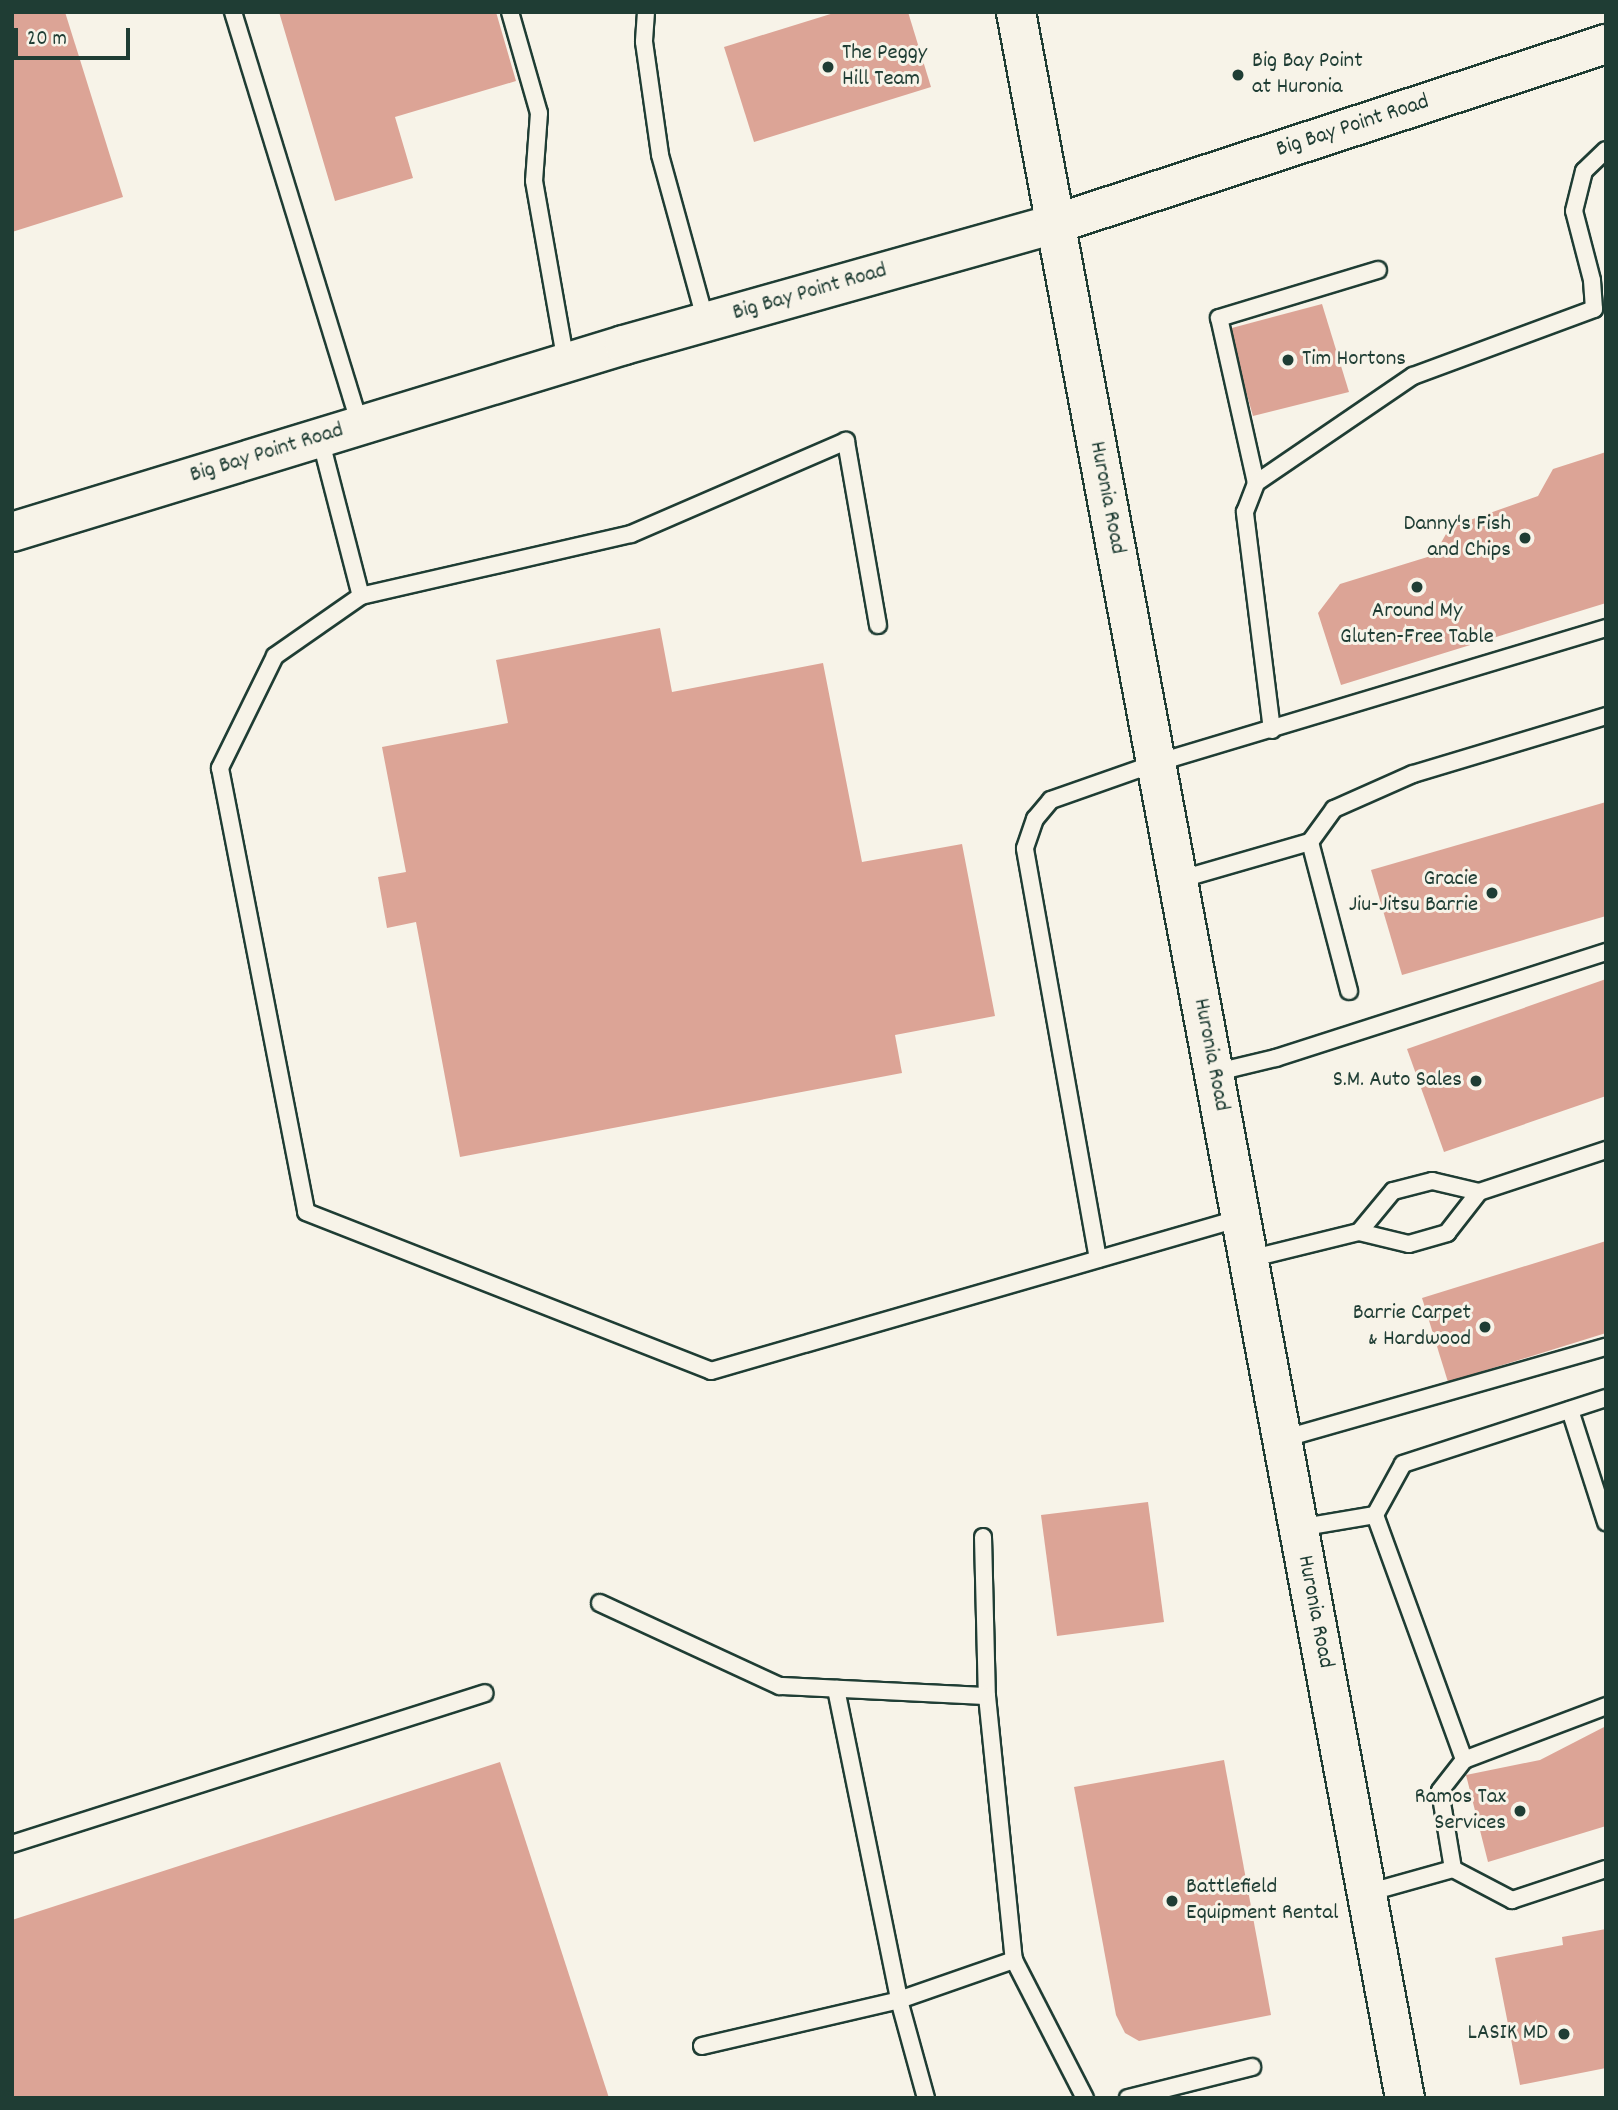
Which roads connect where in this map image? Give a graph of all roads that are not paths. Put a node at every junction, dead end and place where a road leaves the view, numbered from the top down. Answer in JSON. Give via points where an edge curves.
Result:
{"nodes":[{"id":1,"x":233,"y":12,"type":"edge"},
{"id":2,"x":510,"y":12,"type":"edge"},
{"id":3,"x":646,"y":12,"type":"edge"},
{"id":4,"x":1016,"y":12,"type":"edge"},
{"id":5,"x":1606,"y":44,"type":"edge"},
{"id":6,"x":1606,"y":150,"type":"edge"},
{"id":7,"x":1055,"y":224,"type":"junction"},
{"id":8,"x":1378,"y":270,"type":"dead end"},
{"id":9,"x":706,"y":322,"type":"junction"},
{"id":10,"x":566,"y":362,"type":"junction"},
{"id":11,"x":360,"y":425,"type":"junction"},
{"id":12,"x":320,"y":438,"type":"junction"},
{"id":13,"x":1256,"y":483,"type":"junction"},
{"id":14,"x":12,"y":532,"type":"edge"},
{"id":15,"x":361,"y":596,"type":"junction"},
{"id":16,"x":878,"y":625,"type":"dead end"},
{"id":17,"x":1606,"y":628,"type":"edge"},
{"id":18,"x":1606,"y":716,"type":"edge"},
{"id":19,"x":1272,"y":730,"type":"junction"},
{"id":20,"x":1156,"y":763,"type":"junction"},
{"id":21,"x":1310,"y":842,"type":"junction"},
{"id":22,"x":1178,"y":880,"type":"junction"},
{"id":23,"x":1606,"y":952,"type":"edge"},
{"id":24,"x":1349,"y":991,"type":"dead end"},
{"id":25,"x":1213,"y":1073,"type":"junction"},
{"id":26,"x":1606,"y":1150,"type":"edge"},
{"id":27,"x":1479,"y":1192,"type":"junction"},
{"id":28,"x":1241,"y":1218,"type":"junction"},
{"id":29,"x":1359,"y":1232,"type":"junction"},
{"id":30,"x":1098,"y":1259,"type":"junction"},
{"id":31,"x":1248,"y":1259,"type":"junction"},
{"id":32,"x":1606,"y":1348,"type":"edge"},
{"id":33,"x":1606,"y":1398,"type":"edge"},
{"id":34,"x":1570,"y":1410,"type":"junction"},
{"id":35,"x":1282,"y":1439,"type":"junction"},
{"id":36,"x":1375,"y":1515,"type":"junction"},
{"id":37,"x":1606,"y":1521,"type":"edge"},
{"id":38,"x":1298,"y":1528,"type":"junction"},
{"id":39,"x":983,"y":1537,"type":"dead end"},
{"id":40,"x":600,"y":1603,"type":"dead end"},
{"id":41,"x":836,"y":1689,"type":"junction"},
{"id":42,"x":484,"y":1693,"type":"dead end"},
{"id":43,"x":987,"y":1696,"type":"junction"},
{"id":44,"x":1606,"y":1706,"type":"edge"},
{"id":45,"x":1464,"y":1760,"type":"junction"},
{"id":46,"x":12,"y":1844,"type":"edge"},
{"id":47,"x":1453,"y":1869,"type":"junction"},
{"id":48,"x":1606,"y":1869,"type":"edge"},
{"id":49,"x":1367,"y":1893,"type":"junction"},
{"id":50,"x":1014,"y":1959,"type":"junction"},
{"id":51,"x":899,"y":2000,"type":"junction"},
{"id":52,"x":702,"y":2046,"type":"dead end"},
{"id":53,"x":1252,"y":2067,"type":"dead end"},
{"id":54,"x":926,"y":2098,"type":"edge"},
{"id":55,"x":1085,"y":2098,"type":"edge"},
{"id":56,"x":1128,"y":2098,"type":"edge"},
{"id":57,"x":1405,"y":2098,"type":"edge"}],
"edges":[{"from":1,"to":11,"type":"lane"},
{"from":2,"to":10,"type":"lane","via":[[538,113],[534,181]]},
{"from":3,"to":9,"type":"lane","via":[[643,42],[660,155]]},
{"from":4,"to":7,"type":"main road","name":"Huronia Road"},
{"from":5,"to":7,"type":"main road","name":"Big Bay Point Road"},
{"from":6,"to":13,"type":"lane","via":[[1584,171],[1574,211],[1592,280],[1594,309],[1413,376]]},
{"from":7,"to":9,"type":"main road","name":"Big Bay Point Road"},
{"from":7,"to":20,"type":"main road","name":"Huronia Road"},
{"from":8,"to":13,"type":"lane","via":[[1219,318]]},
{"from":9,"to":10,"type":"main road","name":"Big Bay Point Road"},
{"from":10,"to":11,"type":"main road","name":"Big Bay Point Road"},
{"from":11,"to":12,"type":"main road","name":"Big Bay Point Road"},
{"from":12,"to":14,"type":"main road","name":"Big Bay Point Road"},
{"from":12,"to":15,"type":"lane"},
{"from":13,"to":19,"type":"lane","via":[[1245,512]]},
{"from":15,"to":16,"type":"lane","via":[[631,534],[846,442]]},
{"from":15,"to":30,"type":"lane","via":[[275,656],[220,768],[306,1212],[711,1371]]},
{"from":17,"to":19,"type":"lane"},
{"from":18,"to":21,"type":"lane","via":[[1413,774],[1334,809]]},
{"from":19,"to":20,"type":"lane"},
{"from":20,"to":22,"type":"main road","name":"Huronia Road"},
{"from":20,"to":30,"type":"lane","via":[[1051,800],[1035,819],[1025,848]]},
{"from":21,"to":22,"type":"lane"},
{"from":21,"to":24,"type":"lane"},
{"from":22,"to":25,"type":"main road","name":"Huronia Road"},
{"from":23,"to":25,"type":"lane","via":[[1276,1058]]},
{"from":25,"to":28,"type":"main road","name":"Huronia Road"},
{"from":26,"to":27,"type":"lane"},
{"from":27,"to":29,"type":"lane","via":[[1432,1181],[1393,1191]]},
{"from":27,"to":29,"type":"lane","via":[[1447,1233],[1409,1244]]},
{"from":28,"to":30,"type":"lane"},
{"from":28,"to":31,"type":"main road","name":"Huronia Road"},
{"from":29,"to":31,"type":"lane"},
{"from":31,"to":35,"type":"main road","name":"Huronia Road"},
{"from":32,"to":35,"type":"lane"},
{"from":33,"to":34,"type":"lane"},
{"from":34,"to":36,"type":"lane","via":[[1403,1464]]},
{"from":34,"to":37,"type":"lane"},
{"from":35,"to":38,"type":"main road","name":"Huronia Road"},
{"from":36,"to":38,"type":"lane"},
{"from":36,"to":45,"type":"lane"},
{"from":38,"to":49,"type":"main road","name":"Huronia Road"},
{"from":39,"to":43,"type":"lane"},
{"from":40,"to":41,"type":"lane","via":[[780,1686]]},
{"from":41,"to":43,"type":"lane"},
{"from":41,"to":51,"type":"lane"},
{"from":42,"to":46,"type":"lane"},
{"from":43,"to":50,"type":"lane"},
{"from":44,"to":45,"type":"lane"},
{"from":45,"to":47,"type":"lane","via":[[1440,1791]]},
{"from":47,"to":48,"type":"lane","via":[[1512,1900]]},
{"from":47,"to":49,"type":"lane"},
{"from":49,"to":57,"type":"main road","name":"Huronia Road"},
{"from":50,"to":51,"type":"lane"},
{"from":50,"to":55,"type":"lane"},
{"from":51,"to":52,"type":"lane"},
{"from":51,"to":54,"type":"lane"},
{"from":53,"to":56,"type":"lane"}]}
